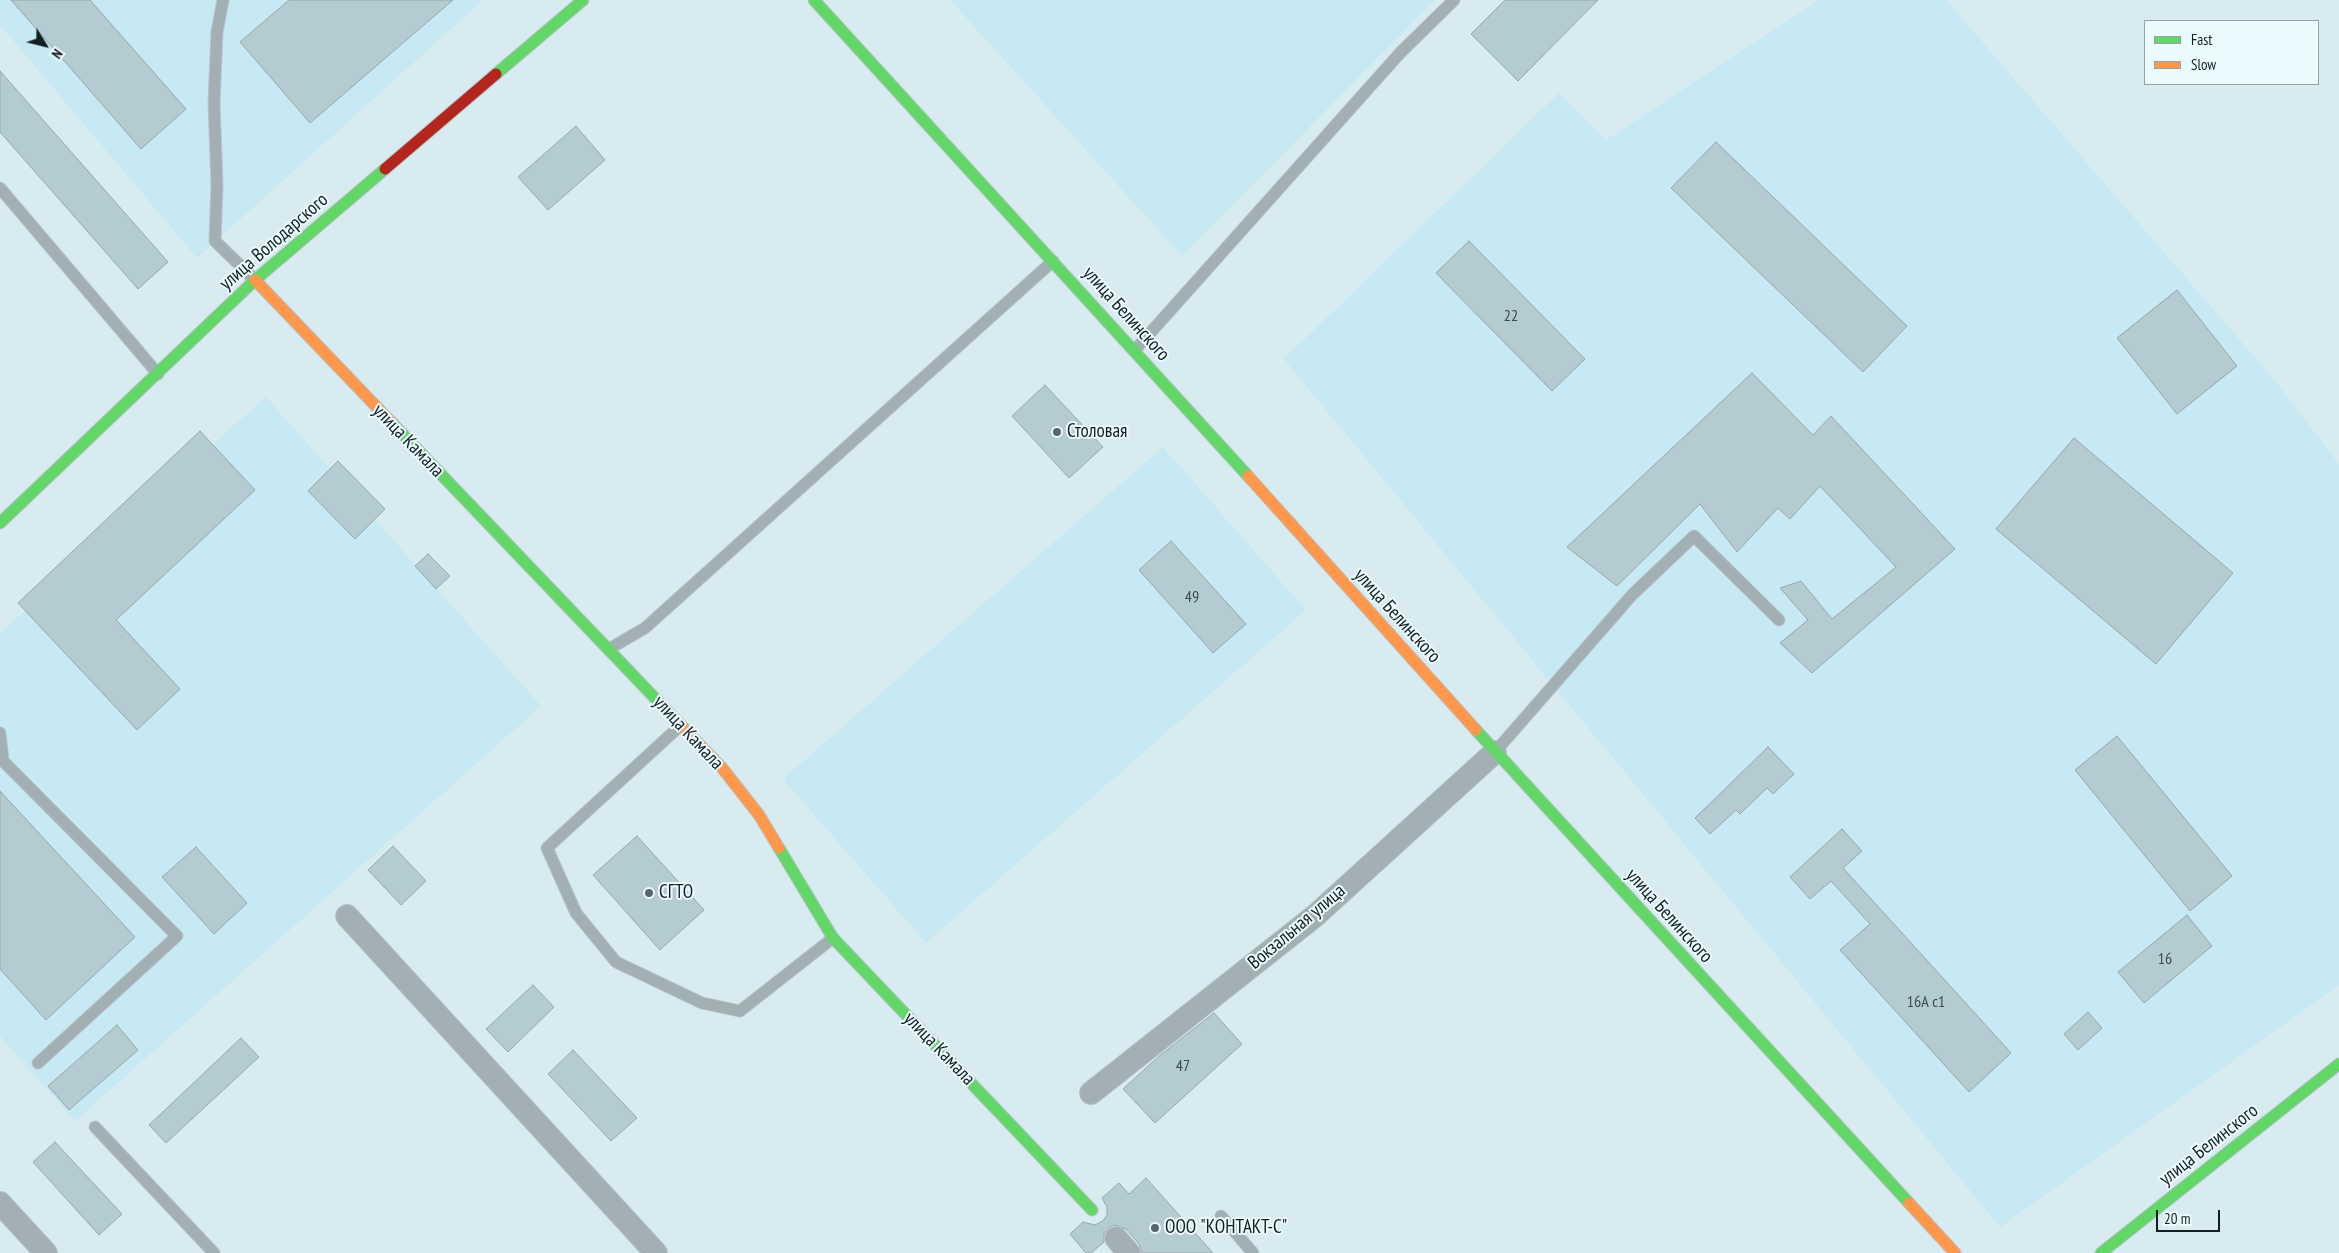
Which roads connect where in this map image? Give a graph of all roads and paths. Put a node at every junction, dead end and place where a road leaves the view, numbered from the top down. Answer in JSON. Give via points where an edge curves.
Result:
{"nodes":[{"id":1,"x":223,"y":0,"type":"edge"},
{"id":2,"x":583,"y":0,"type":"edge"},
{"id":3,"x":814,"y":0,"type":"edge"},
{"id":4,"x":1454,"y":0,"type":"edge"},
{"id":5,"x":0,"y":188,"type":"edge"},
{"id":6,"x":1053,"y":261,"type":"junction"},
{"id":7,"x":255,"y":280,"type":"junction"},
{"id":8,"x":1135,"y":350,"type":"junction"},
{"id":9,"x":158,"y":374,"type":"junction"},
{"id":10,"x":0,"y":523,"type":"edge"},
{"id":11,"x":1779,"y":620,"type":"dead end"},
{"id":12,"x":608,"y":650,"type":"junction"},
{"id":13,"x":681,"y":726,"type":"junction"},
{"id":14,"x":0,"y":733,"type":"edge"},
{"id":15,"x":1495,"y":752,"type":"junction"},
{"id":16,"x":347,"y":916,"type":"dead end"},
{"id":17,"x":833,"y":938,"type":"junction"},
{"id":18,"x":38,"y":1063,"type":"dead end"},
{"id":19,"x":2339,"y":1064,"type":"edge"},
{"id":20,"x":1091,"y":1093,"type":"dead end"},
{"id":21,"x":95,"y":1127,"type":"dead end"},
{"id":22,"x":0,"y":1203,"type":"edge"},
{"id":23,"x":1092,"y":1210,"type":"dead end"},
{"id":24,"x":1222,"y":1216,"type":"dead end"},
{"id":25,"x":46,"y":1253,"type":"edge"},
{"id":26,"x":214,"y":1253,"type":"edge"},
{"id":27,"x":656,"y":1253,"type":"edge"},
{"id":28,"x":1252,"y":1253,"type":"edge"},
{"id":29,"x":1955,"y":1253,"type":"edge"},
{"id":30,"x":2101,"y":1253,"type":"edge"}],
"edges":[{"from":1,"to":7,"type":"lane","via":[[217,32],[214,103],[218,185],[215,242]]},
{"from":2,"to":7,"type":"street","name":"улица Володарского"},
{"from":3,"to":6,"type":"street","name":"улица Белинского"},
{"from":4,"to":8,"type":"lane","via":[[1400,53]]},
{"from":5,"to":9,"type":"lane"},
{"from":6,"to":8,"type":"street","name":"улица Белинского"},
{"from":6,"to":12,"type":"lane","via":[[646,628]]},
{"from":7,"to":9,"type":"street","name":"улица Володарского"},
{"from":7,"to":12,"type":"street","name":"улица Камала"},
{"from":8,"to":15,"type":"street","name":"улица Белинского"},
{"from":9,"to":10,"type":"street","name":"улица Володарского"},
{"from":11,"to":15,"type":"lane","via":[[1694,536],[1632,595]]},
{"from":12,"to":13,"type":"street","name":"улица Камала"},
{"from":13,"to":17,"type":"street","name":"улица Камала","via":[[723,769],[760,815]]},
{"from":13,"to":17,"type":"lane","via":[[547,848],[576,913],[616,962],[702,1003],[740,1011]]},
{"from":14,"to":18,"type":"lane","via":[[3,761],[177,936]]},
{"from":15,"to":20,"type":"street","name":"Вокзальная улица","via":[[1316,915]]},
{"from":15,"to":29,"type":"street","name":"улица Белинского"},
{"from":16,"to":27,"type":"street"},
{"from":17,"to":23,"type":"street","name":"улица Камала"},
{"from":19,"to":30,"type":"street","name":"улица Белинского"},
{"from":21,"to":26,"type":"lane"},
{"from":22,"to":25,"type":"street"},
{"from":24,"to":28,"type":"lane"}]}
